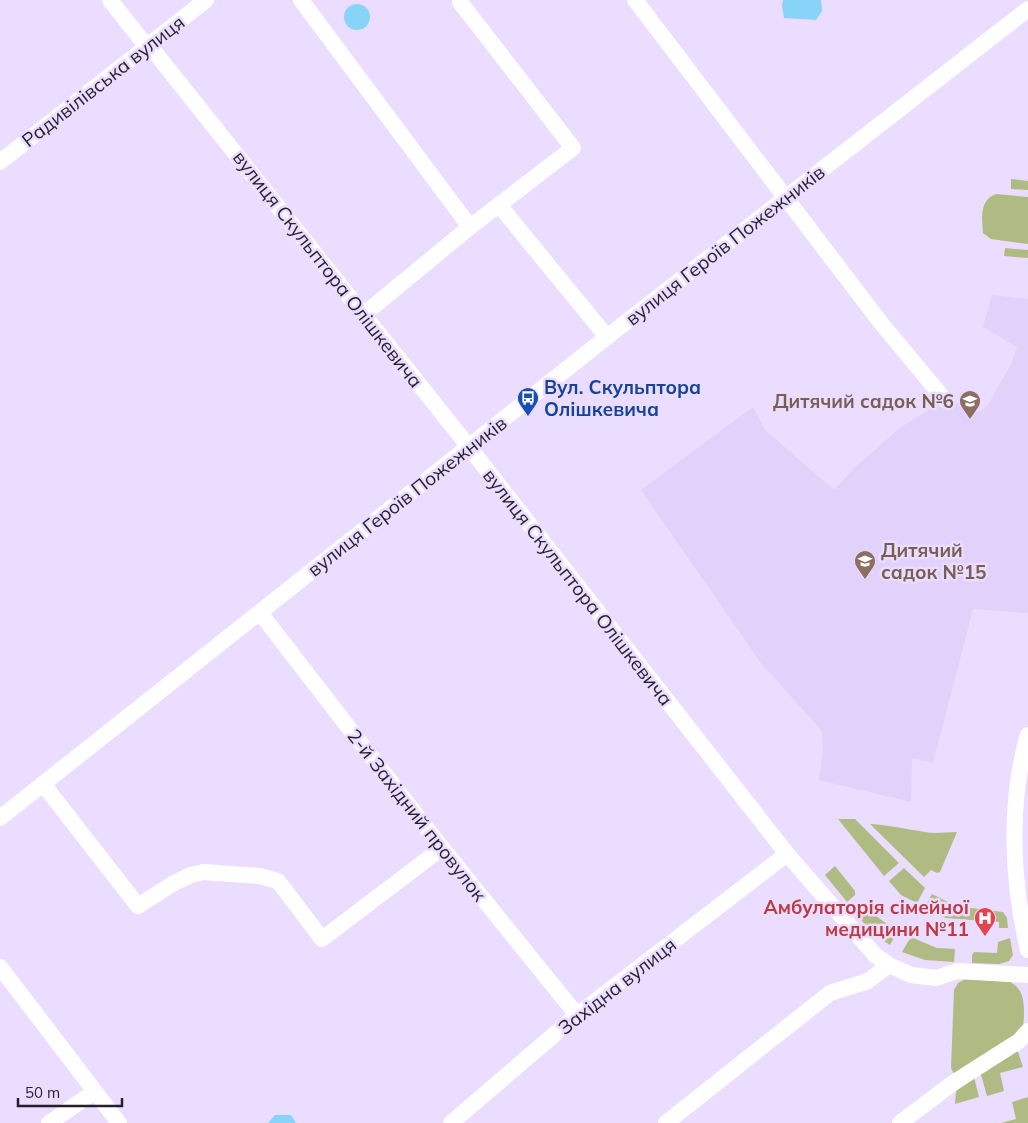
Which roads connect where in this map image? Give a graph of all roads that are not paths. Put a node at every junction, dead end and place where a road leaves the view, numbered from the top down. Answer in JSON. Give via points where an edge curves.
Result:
{"nodes":[{"id":1,"x":110,"y":0,"type":"edge"},
{"id":2,"x":206,"y":0,"type":"edge"},
{"id":3,"x":301,"y":0,"type":"edge"},
{"id":4,"x":635,"y":0,"type":"edge"},
{"id":5,"x":460,"y":2,"type":"dead end"},
{"id":6,"x":1028,"y":9,"type":"edge"},
{"id":7,"x":149,"y":45,"type":"junction"},
{"id":8,"x":0,"y":162,"type":"edge"},
{"id":9,"x":786,"y":198,"type":"junction"},
{"id":10,"x":499,"y":205,"type":"junction"},
{"id":11,"x":470,"y":227,"type":"junction"},
{"id":12,"x":363,"y":315,"type":"junction"},
{"id":13,"x":607,"y":337,"type":"junction"},
{"id":14,"x":944,"y":400,"type":"dead end"},
{"id":15,"x":468,"y":447,"type":"junction"},
{"id":16,"x":260,"y":613,"type":"junction"},
{"id":17,"x":1028,"y":735,"type":"edge"},
{"id":18,"x":43,"y":784,"type":"junction"},
{"id":19,"x":0,"y":818,"type":"edge"},
{"id":20,"x":442,"y":848,"type":"junction"},
{"id":21,"x":787,"y":854,"type":"junction"},
{"id":22,"x":1028,"y":950,"type":"edge"},
{"id":23,"x":889,"y":965,"type":"junction"},
{"id":24,"x":2,"y":974,"type":"edge"},
{"id":25,"x":1028,"y":975,"type":"edge"},
{"id":26,"x":577,"y":1015,"type":"junction"},
{"id":27,"x":1028,"y":1031,"type":"edge"},
{"id":28,"x":94,"y":1092,"type":"junction"},
{"id":29,"x":49,"y":1123,"type":"edge"},
{"id":30,"x":118,"y":1123,"type":"edge"},
{"id":31,"x":451,"y":1123,"type":"edge"},
{"id":32,"x":666,"y":1123,"type":"edge"},
{"id":33,"x":900,"y":1123,"type":"edge"}],
"edges":[{"from":1,"to":7,"type":"street","name":"вулиця Скульптора Олішкевича"},
{"from":2,"to":7,"type":"street","name":"Радивілівська вулиця"},
{"from":3,"to":11,"type":"street"},
{"from":4,"to":9,"type":"street"},
{"from":5,"to":10,"type":"street","via":[[573,148]]},
{"from":6,"to":9,"type":"street","name":"вулиця Героїв Пожежників"},
{"from":7,"to":8,"type":"street","name":"Радивілівська вулиця"},
{"from":7,"to":12,"type":"street","name":"вулиця Скульптора Олішкевича"},
{"from":9,"to":13,"type":"street","name":"вулиця Героїв Пожежників"},
{"from":9,"to":14,"type":"street"},
{"from":10,"to":11,"type":"street"},
{"from":10,"to":13,"type":"street"},
{"from":11,"to":12,"type":"street"},
{"from":12,"to":15,"type":"street","name":"вулиця Скульптора Олішкевича"},
{"from":13,"to":15,"type":"street","name":"вулиця Героїв Пожежників"},
{"from":15,"to":16,"type":"street","name":"вулиця Героїв Пожежників"},
{"from":15,"to":21,"type":"street","name":"вулиця Скульптора Олішкевича"},
{"from":16,"to":18,"type":"street","name":"вулиця Героїв Пожежників"},
{"from":16,"to":20,"type":"street","name":"2-й Західний провулок"},
{"from":17,"to":22,"type":"street","via":[[1018,780],[1015,852],[1019,907]]},
{"from":18,"to":19,"type":"street","name":"вулиця Героїв Пожежників"},
{"from":18,"to":20,"type":"street","via":[[138,906],[174,883],[203,872],[260,876],[278,881],[322,939]]},
{"from":20,"to":26,"type":"street","name":"2-й Західний провулок"},
{"from":21,"to":23,"type":"street","name":"вулиця Скульптора Олішкевича","via":[[875,955]]},
{"from":21,"to":26,"type":"street","name":"Західна вулиця"},
{"from":23,"to":25,"type":"street","name":"вулиця Скульптора Олішкевича","via":[[911,975],[936,978],[958,971]]},
{"from":23,"to":32,"type":"street","via":[[868,981],[830,993]]},
{"from":24,"to":28,"type":"street"},
{"from":26,"to":31,"type":"street","name":"Західна вулиця"},
{"from":27,"to":33,"type":"street","via":[[1019,1041]]},
{"from":28,"to":29,"type":"street"},
{"from":28,"to":30,"type":"street"}]}
